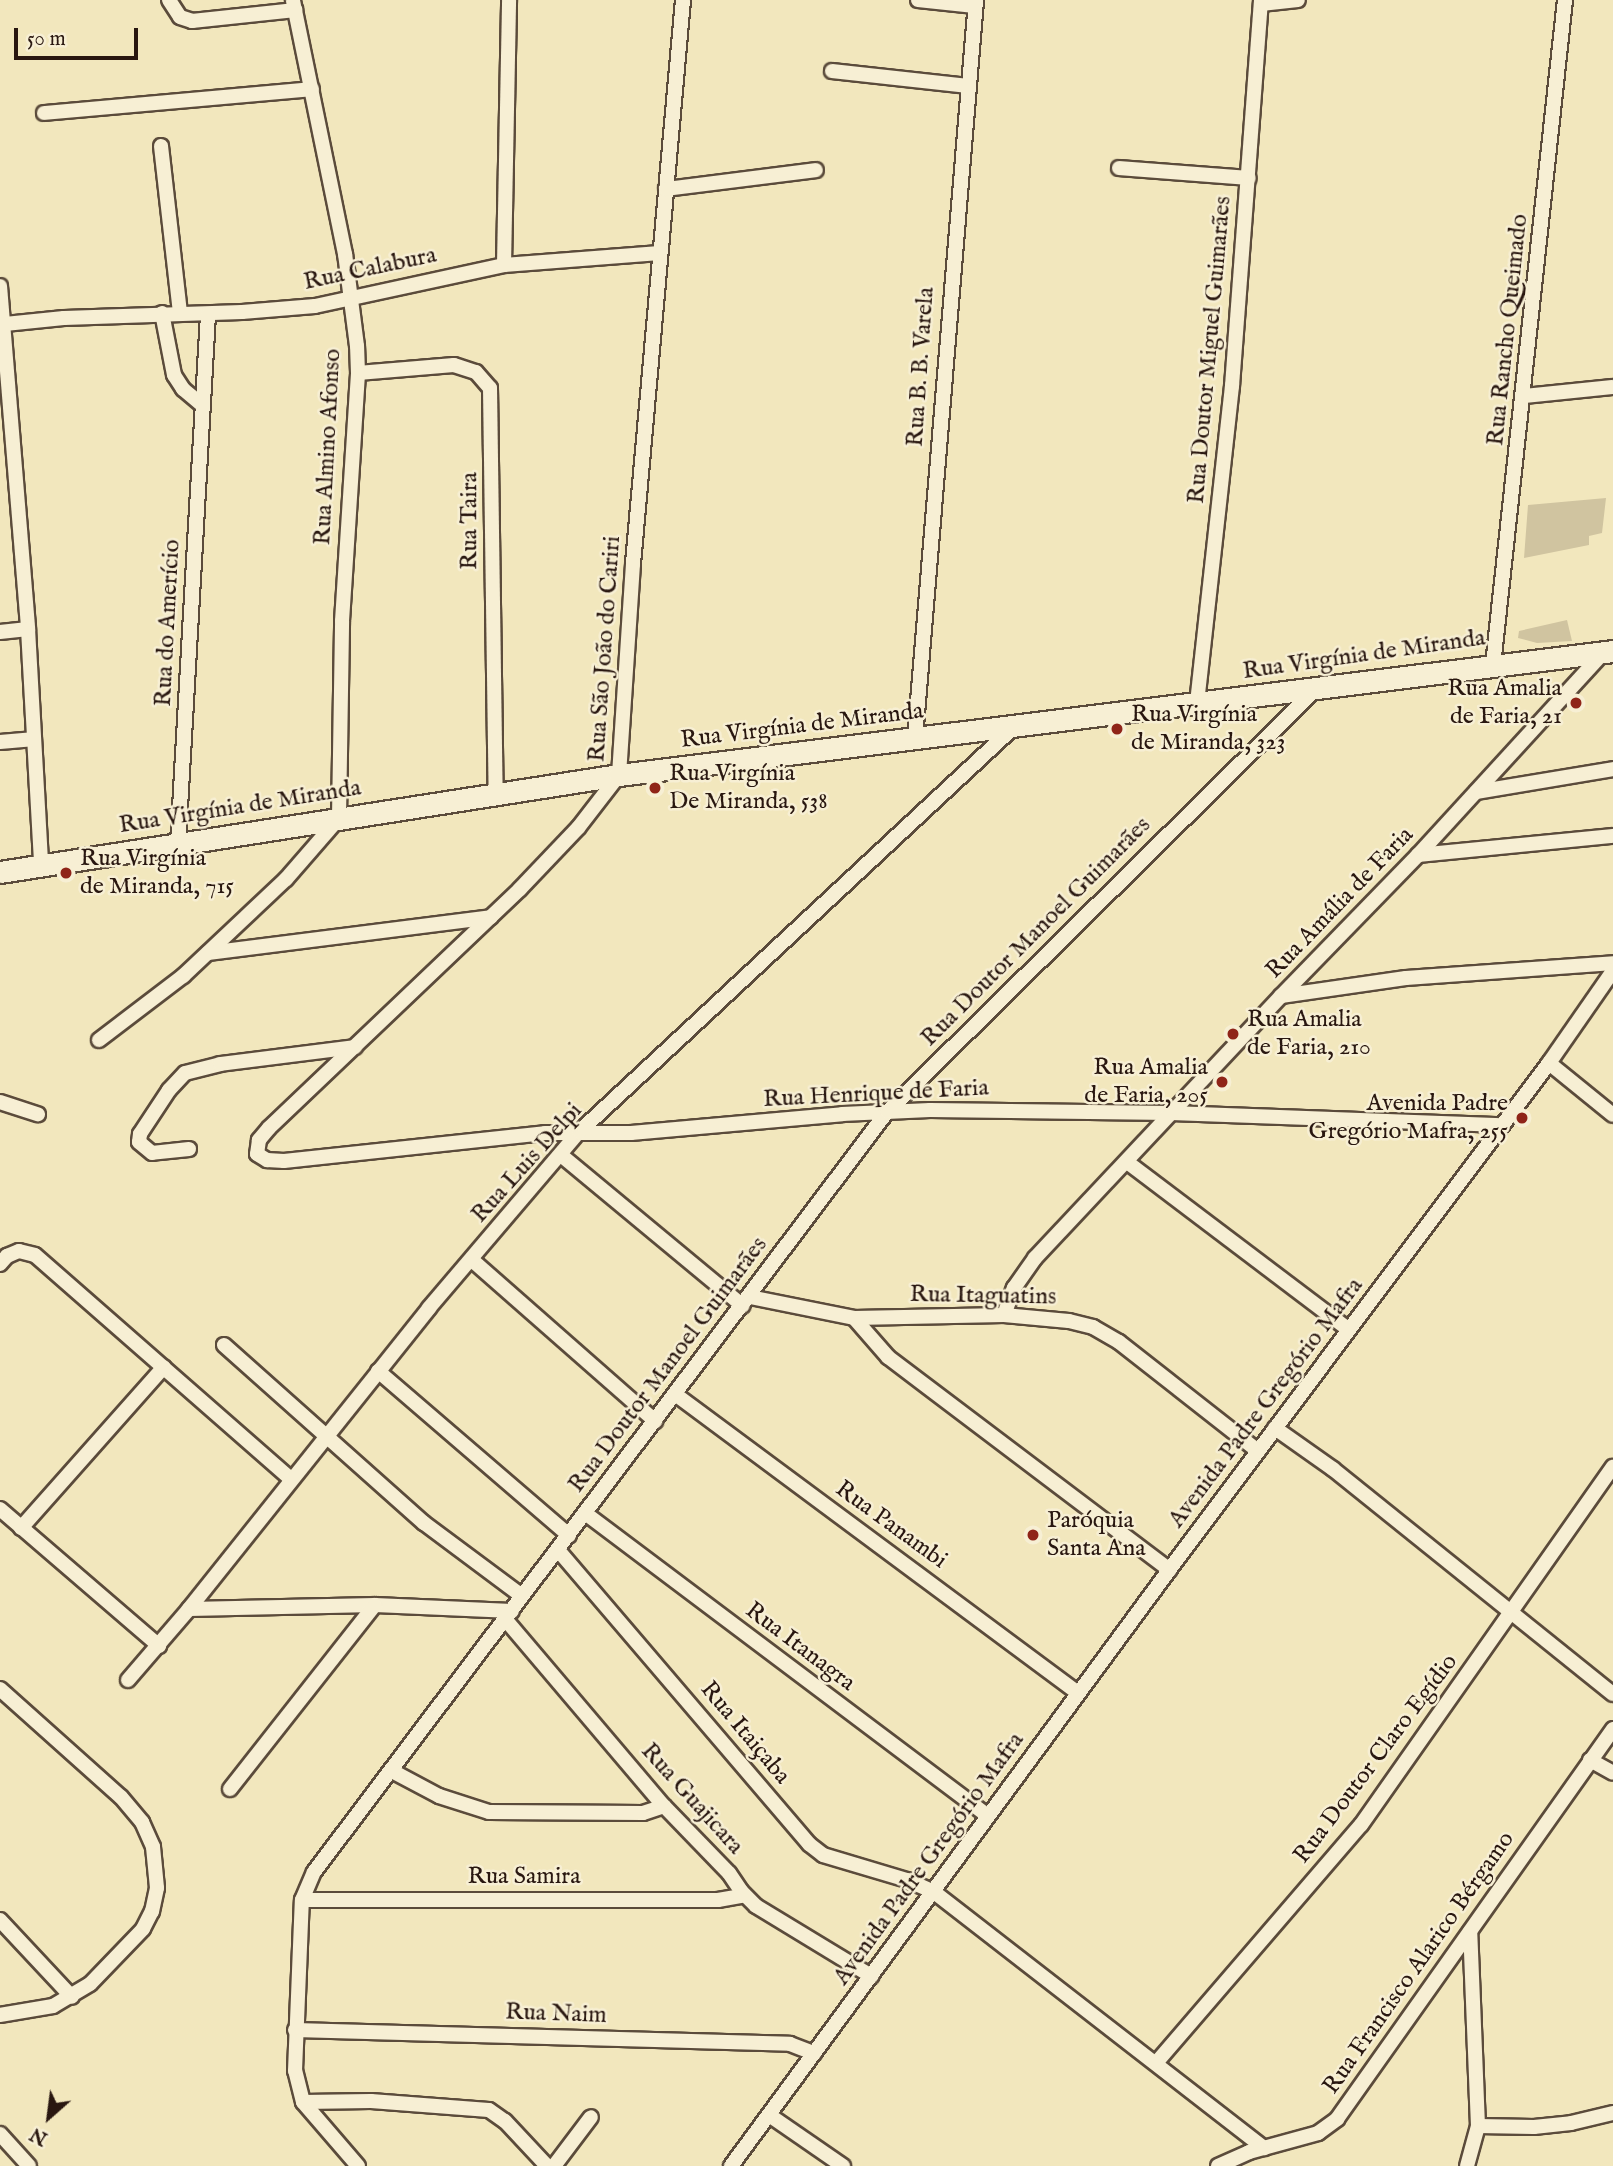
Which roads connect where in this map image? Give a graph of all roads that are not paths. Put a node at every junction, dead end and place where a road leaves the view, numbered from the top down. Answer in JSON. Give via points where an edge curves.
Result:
{"nodes":[{"id":1,"x":169,"y":0,"type":"edge"},
{"id":2,"x":509,"y":0,"type":"edge"},
{"id":3,"x":683,"y":0,"type":"edge"},
{"id":4,"x":918,"y":0,"type":"edge"},
{"id":5,"x":1298,"y":0,"type":"edge"},
{"id":6,"x":1565,"y":0,"type":"edge"},
{"id":7,"x":1261,"y":2,"type":"edge"},
{"id":8,"x":976,"y":3,"type":"edge"},
{"id":9,"x":294,"y":5,"type":"edge"},
{"id":10,"x":832,"y":71,"type":"dead end"},
{"id":11,"x":968,"y":86,"type":"junction"},
{"id":12,"x":312,"y":89,"type":"junction"},
{"id":13,"x":44,"y":113,"type":"dead end"},
{"id":14,"x":161,"y":146,"type":"dead end"},
{"id":15,"x":1119,"y":168,"type":"dead end"},
{"id":16,"x":816,"y":170,"type":"dead end"},
{"id":17,"x":1249,"y":178,"type":"junction"},
{"id":18,"x":666,"y":189,"type":"junction"},
{"id":19,"x":660,"y":253,"type":"junction"},
{"id":20,"x":504,"y":265,"type":"junction"},
{"id":21,"x":0,"y":286,"type":"edge"},
{"id":22,"x":352,"y":300,"type":"junction"},
{"id":23,"x":162,"y":313,"type":"junction"},
{"id":24,"x":180,"y":313,"type":"junction"},
{"id":25,"x":208,"y":314,"type":"junction"},
{"id":26,"x":5,"y":324,"type":"junction"},
{"id":27,"x":358,"y":373,"type":"junction"},
{"id":28,"x":1613,"y":387,"type":"edge"},
{"id":29,"x":1524,"y":396,"type":"junction"},
{"id":30,"x":203,"y":406,"type":"junction"},
{"id":31,"x":28,"y":629,"type":"junction"},
{"id":32,"x":0,"y":632,"type":"edge"},
{"id":33,"x":1609,"y":651,"type":"edge"},
{"id":34,"x":1493,"y":665,"type":"junction"},
{"id":35,"x":1315,"y":690,"type":"junction"},
{"id":36,"x":1197,"y":704,"type":"junction"},
{"id":37,"x":1015,"y":726,"type":"junction"},
{"id":38,"x":915,"y":738,"type":"junction"},
{"id":39,"x":32,"y":739,"type":"junction"},
{"id":40,"x":0,"y":742,"type":"edge"},
{"id":41,"x":1613,"y":769,"type":"edge"},
{"id":42,"x":619,"y":775,"type":"junction"},
{"id":43,"x":1476,"y":792,"type":"junction"},
{"id":44,"x":496,"y":794,"type":"junction"},
{"id":45,"x":339,"y":818,"type":"junction"},
{"id":46,"x":1613,"y":836,"type":"edge"},
{"id":47,"x":178,"y":844,"type":"junction"},
{"id":48,"x":1418,"y":856,"type":"junction"},
{"id":49,"x":41,"y":865,"type":"junction"},
{"id":50,"x":0,"y":872,"type":"edge"},
{"id":51,"x":491,"y":917,"type":"junction"},
{"id":52,"x":208,"y":953,"type":"junction"},
{"id":53,"x":1613,"y":963,"type":"edge"},
{"id":54,"x":1613,"y":971,"type":"edge"},
{"id":55,"x":1281,"y":996,"type":"junction"},
{"id":56,"x":99,"y":1040,"type":"dead end"},
{"id":57,"x":355,"y":1047,"type":"junction"},
{"id":58,"x":1549,"y":1063,"type":"junction"},
{"id":59,"x":0,"y":1102,"type":"edge"},
{"id":60,"x":887,"y":1112,"type":"junction"},
{"id":61,"x":1171,"y":1112,"type":"junction"},
{"id":62,"x":38,"y":1114,"type":"dead end"},
{"id":63,"x":1613,"y":1115,"type":"edge"},
{"id":64,"x":1502,"y":1125,"type":"junction"},
{"id":65,"x":579,"y":1132,"type":"junction"},
{"id":66,"x":188,"y":1149,"type":"dead end"},
{"id":67,"x":257,"y":1154,"type":"joint"},
{"id":68,"x":561,"y":1156,"type":"junction"},
{"id":69,"x":1127,"y":1162,"type":"junction"},
{"id":70,"x":472,"y":1260,"type":"junction"},
{"id":71,"x":0,"y":1264,"type":"edge"},
{"id":72,"x":746,"y":1301,"type":"junction"},
{"id":73,"x":1004,"y":1315,"type":"junction"},
{"id":74,"x":854,"y":1318,"type":"junction"},
{"id":75,"x":1349,"y":1330,"type":"junction"},
{"id":76,"x":224,"y":1345,"type":"dead end"},
{"id":77,"x":164,"y":1367,"type":"junction"},
{"id":78,"x":378,"y":1371,"type":"junction"},
{"id":79,"x":675,"y":1394,"type":"junction"},
{"id":80,"x":655,"y":1421,"type":"junction"},
{"id":81,"x":1275,"y":1428,"type":"junction"},
{"id":82,"x":324,"y":1436,"type":"junction"},
{"id":83,"x":1258,"y":1451,"type":"junction"},
{"id":84,"x":1613,"y":1467,"type":"edge"},
{"id":85,"x":291,"y":1479,"type":"junction"},
{"id":86,"x":0,"y":1509,"type":"edge"},
{"id":87,"x":585,"y":1513,"type":"junction"},
{"id":88,"x":22,"y":1528,"type":"junction"},
{"id":89,"x":569,"y":1535,"type":"junction"},
{"id":90,"x":558,"y":1550,"type":"junction"},
{"id":91,"x":1170,"y":1570,"type":"junction"},
{"id":92,"x":523,"y":1596,"type":"junction"},
{"id":93,"x":375,"y":1605,"type":"junction"},
{"id":94,"x":189,"y":1609,"type":"junction"},
{"id":95,"x":1511,"y":1612,"type":"junction"},
{"id":96,"x":509,"y":1615,"type":"junction"},
{"id":97,"x":159,"y":1646,"type":"junction"},
{"id":98,"x":128,"y":1680,"type":"dead end"},
{"id":99,"x":0,"y":1689,"type":"edge"},
{"id":100,"x":1078,"y":1693,"type":"junction"},
{"id":101,"x":1613,"y":1694,"type":"edge"},
{"id":102,"x":1613,"y":1728,"type":"edge"},
{"id":103,"x":1590,"y":1760,"type":"junction"},
{"id":104,"x":392,"y":1772,"type":"junction"},
{"id":105,"x":1613,"y":1773,"type":"edge"},
{"id":106,"x":230,"y":1789,"type":"dead end"},
{"id":107,"x":664,"y":1806,"type":"junction"},
{"id":108,"x":988,"y":1816,"type":"junction"},
{"id":109,"x":933,"y":1892,"type":"junction"},
{"id":110,"x":745,"y":1895,"type":"junction"},
{"id":111,"x":302,"y":1900,"type":"junction"},
{"id":112,"x":0,"y":1920,"type":"edge"},
{"id":113,"x":1470,"y":1931,"type":"junction"},
{"id":114,"x":872,"y":1976,"type":"junction"},
{"id":115,"x":72,"y":1997,"type":"junction"},
{"id":116,"x":0,"y":2015,"type":"edge"},
{"id":117,"x":295,"y":2030,"type":"junction"},
{"id":118,"x":814,"y":2053,"type":"junction"},
{"id":119,"x":1157,"y":2063,"type":"junction"},
{"id":120,"x":303,"y":2102,"type":"junction"},
{"id":121,"x":1613,"y":2113,"type":"edge"},
{"id":122,"x":769,"y":2115,"type":"junction"},
{"id":123,"x":591,"y":2117,"type":"dead end"},
{"id":124,"x":1478,"y":2126,"type":"junction"},
{"id":125,"x":0,"y":2134,"type":"edge"},
{"id":126,"x":1264,"y":2148,"type":"junction"},
{"id":127,"x":29,"y":2166,"type":"edge"},
{"id":128,"x":358,"y":2166,"type":"edge"},
{"id":129,"x":547,"y":2166,"type":"edge"},
{"id":130,"x":554,"y":2166,"type":"edge"},
{"id":131,"x":731,"y":2166,"type":"edge"},
{"id":132,"x":843,"y":2166,"type":"edge"},
{"id":133,"x":1218,"y":2166,"type":"edge"},
{"id":134,"x":1467,"y":2166,"type":"edge"}],
"edges":[{"from":1,"to":9,"type":"street","via":[[180,17],[192,21]]},
{"from":2,"to":20,"type":"street"},
{"from":3,"to":18,"type":"street","name":"Rua São João do Cariri"},
{"from":4,"to":8,"type":"street"},
{"from":5,"to":7,"type":"street"},
{"from":6,"to":29,"type":"street","name":"Rua Rancho Queimado"},
{"from":7,"to":17,"type":"street","name":"Rua Doutor Miguel Guimarães"},
{"from":8,"to":11,"type":"street","name":"Rua B. B. Varela"},
{"from":9,"to":12,"type":"street","name":"Rua Almino Afonso"},
{"from":10,"to":11,"type":"street"},
{"from":11,"to":38,"type":"street","name":"Rua B. B. Varela"},
{"from":12,"to":13,"type":"street"},
{"from":12,"to":22,"type":"street","name":"Rua Almino Afonso"},
{"from":14,"to":24,"type":"street"},
{"from":15,"to":17,"type":"street"},
{"from":16,"to":18,"type":"street"},
{"from":17,"to":36,"type":"street","name":"Rua Doutor Miguel Guimarães","via":[[1232,386]]},
{"from":18,"to":19,"type":"street","name":"Rua São João do Cariri"},
{"from":19,"to":20,"type":"street","name":"Rua Calabura"},
{"from":19,"to":42,"type":"street","name":"Rua São João do Cariri"},
{"from":20,"to":22,"type":"street","name":"Rua Calabura"},
{"from":21,"to":26,"type":"street"},
{"from":22,"to":25,"type":"street","name":"Rua Calabura"},
{"from":22,"to":27,"type":"street","name":"Rua Almino Afonso"},
{"from":23,"to":24,"type":"street","name":"Rua Calabura"},
{"from":23,"to":26,"type":"street","name":"Rua Calabura"},
{"from":23,"to":30,"type":"street","via":[[174,375]]},
{"from":24,"to":25,"type":"street","name":"Rua Calabura"},
{"from":25,"to":30,"type":"street","name":"Rua do Amerício"},
{"from":26,"to":31,"type":"street"},
{"from":27,"to":44,"type":"street","name":"Rua Taira","via":[[454,365],[476,372],[490,388]]},
{"from":27,"to":45,"type":"street","name":"Rua Almino Afonso","via":[[342,621]]},
{"from":28,"to":29,"type":"street"},
{"from":29,"to":34,"type":"street","name":"Rua Rancho Queimado"},
{"from":30,"to":47,"type":"street","name":"Rua do Amerício"},
{"from":31,"to":32,"type":"street"},
{"from":31,"to":39,"type":"street"},
{"from":33,"to":34,"type":"street","name":"Rua Virgínia de Miranda"},
{"from":33,"to":43,"type":"street","name":"Rua Amália de Faria"},
{"from":34,"to":35,"type":"street","name":"Rua Virgínia de Miranda"},
{"from":35,"to":36,"type":"street","name":"Rua Virgínia de Miranda"},
{"from":35,"to":60,"type":"street","name":"Rua Doutor Manoel Guimarães"},
{"from":36,"to":37,"type":"street","name":"Rua Virgínia de Miranda"},
{"from":37,"to":38,"type":"street","name":"Rua Virgínia de Miranda"},
{"from":37,"to":65,"type":"street","name":"Rua Luis Delpi"},
{"from":38,"to":42,"type":"street","name":"Rua Virgínia de Miranda"},
{"from":39,"to":40,"type":"street"},
{"from":39,"to":49,"type":"street"},
{"from":41,"to":43,"type":"street"},
{"from":42,"to":44,"type":"street","name":"Rua Virgínia de Miranda"},
{"from":42,"to":51,"type":"street","name":"Rua São João do Cariri","via":[[578,828]]},
{"from":43,"to":48,"type":"street","name":"Rua Amália de Faria"},
{"from":44,"to":45,"type":"street","name":"Rua Virgínia de Miranda"},
{"from":45,"to":47,"type":"street","name":"Rua Virgínia de Miranda"},
{"from":45,"to":52,"type":"street","via":[[286,879]]},
{"from":46,"to":48,"type":"street"},
{"from":47,"to":49,"type":"street","name":"Rua Virgínia de Miranda"},
{"from":48,"to":55,"type":"street","name":"Rua Amália de Faria"},
{"from":49,"to":50,"type":"street","name":"Rua Virgínia de Miranda"},
{"from":51,"to":52,"type":"street"},
{"from":51,"to":57,"type":"street","name":"Rua São João do Cariri"},
{"from":52,"to":56,"type":"street"},
{"from":53,"to":55,"type":"street","via":[[1406,978]]},
{"from":54,"to":58,"type":"street","name":"Avenida Padre Gregório Mafra"},
{"from":55,"to":61,"type":"street","name":"Rua Amália de Faria"},
{"from":57,"to":66,"type":"street","via":[[220,1064],[185,1073],[169,1090],[139,1142],[152,1153]]},
{"from":57,"to":67,"type":"street","name":"Rua São João do Cariri","via":[[269,1128],[259,1140]]},
{"from":58,"to":63,"type":"street"},
{"from":58,"to":64,"type":"street","name":"Avenida Padre Gregório Mafra"},
{"from":59,"to":62,"type":"street"},
{"from":60,"to":61,"type":"street","name":"Rua Henrique de Faria"},
{"from":60,"to":65,"type":"street","name":"Rua Henrique de Faria","via":[[631,1133]]},
{"from":60,"to":72,"type":"street","name":"Rua Doutor Manoel Guimarães"},
{"from":61,"to":64,"type":"street","name":"Rua Henrique de Faria"},
{"from":61,"to":69,"type":"street","name":"Rua Amália de Faria"},
{"from":64,"to":75,"type":"street","name":"Avenida Padre Gregório Mafra"},
{"from":65,"to":67,"type":"street","name":"Rua Henrique de Faria","via":[[284,1161]]},
{"from":65,"to":68,"type":"street","name":"Rua Luis Delpi"},
{"from":68,"to":70,"type":"street","name":"Rua Luis Delpi"},
{"from":68,"to":72,"type":"street"},
{"from":69,"to":73,"type":"street","name":"Rua Amália de Faria","via":[[1022,1273]]},
{"from":69,"to":75,"type":"street"},
{"from":70,"to":78,"type":"street","name":"Rua Luis Delpi"},
{"from":70,"to":80,"type":"street"},
{"from":71,"to":77,"type":"street","via":[[13,1253],[35,1255]]},
{"from":72,"to":74,"type":"street","name":"Rua Itaguatins"},
{"from":72,"to":79,"type":"street","name":"Rua Doutor Manoel Guimarães"},
{"from":73,"to":74,"type":"street","name":"Rua Itaguatins"},
{"from":73,"to":83,"type":"street","name":"Rua Itaguatins","via":[[1069,1321],[1101,1330]]},
{"from":74,"to":91,"type":"street","via":[[888,1357]]},
{"from":75,"to":81,"type":"street","name":"Avenida Padre Gregório Mafra"},
{"from":76,"to":82,"type":"street"},
{"from":77,"to":85,"type":"street"},
{"from":77,"to":88,"type":"street"},
{"from":78,"to":82,"type":"street","name":"Rua Luis Delpi"},
{"from":78,"to":89,"type":"street"},
{"from":79,"to":80,"type":"street","name":"Rua Doutor Manoel Guimarães"},
{"from":79,"to":100,"type":"street","name":"Rua Panambi"},
{"from":80,"to":87,"type":"street","name":"Rua Doutor Manoel Guimarães"},
{"from":81,"to":83,"type":"street","name":"Avenida Padre Gregório Mafra"},
{"from":81,"to":95,"type":"street"},
{"from":82,"to":85,"type":"street","name":"Rua Luis Delpi"},
{"from":82,"to":92,"type":"street","via":[[424,1523]]},
{"from":83,"to":91,"type":"street","name":"Avenida Padre Gregório Mafra"},
{"from":84,"to":95,"type":"street","name":"Rua Doutor Claro Egídio"},
{"from":85,"to":94,"type":"street","name":"Rua Luis Delpi"},
{"from":86,"to":88,"type":"street"},
{"from":87,"to":89,"type":"street","name":"Rua Doutor Manoel Guimarães"},
{"from":87,"to":108,"type":"street","name":"Rua Itanagra"},
{"from":88,"to":97,"type":"street"},
{"from":89,"to":90,"type":"street","name":"Rua Doutor Manoel Guimarães"},
{"from":90,"to":92,"type":"street","name":"Rua Doutor Manoel Guimarães"},
{"from":90,"to":109,"type":"street","name":"Rua Itaiçaba","via":[[809,1844],[823,1855]]},
{"from":91,"to":100,"type":"street","name":"Avenida Padre Gregório Mafra"},
{"from":92,"to":96,"type":"street","name":"Rua Doutor Manoel Guimarães"},
{"from":93,"to":94,"type":"street"},
{"from":93,"to":96,"type":"street"},
{"from":93,"to":106,"type":"street"},
{"from":94,"to":97,"type":"street","name":"Rua Luis Delpi"},
{"from":95,"to":101,"type":"street"},
{"from":95,"to":119,"type":"street","name":"Rua Doutor Claro Egídio","via":[[1361,1825]]},
{"from":96,"to":104,"type":"street","name":"Rua Doutor Manoel Guimarães"},
{"from":96,"to":107,"type":"street","name":"Rua Guajicara"},
{"from":97,"to":98,"type":"street","name":"Rua Luis Delpi"},
{"from":99,"to":115,"type":"street","via":[[121,1797],[150,1834],[157,1888],[152,1911],[143,1929],[106,1970]]},
{"from":100,"to":108,"type":"street","name":"Avenida Padre Gregório Mafra"},
{"from":102,"to":103,"type":"street","name":"Rua Francisco Alarico Bérgamo"},
{"from":103,"to":105,"type":"street"},
{"from":103,"to":113,"type":"street","name":"Rua Francisco Alarico Bérgamo"},
{"from":104,"to":107,"type":"street","via":[[439,1796],[489,1812],[643,1813]]},
{"from":104,"to":111,"type":"street","name":"Rua Doutor Manoel Guimarães","via":[[314,1872]]},
{"from":107,"to":110,"type":"street","name":"Rua Guajicara"},
{"from":108,"to":109,"type":"street","name":"Avenida Padre Gregório Mafra"},
{"from":109,"to":114,"type":"street","name":"Avenida Padre Gregório Mafra"},
{"from":109,"to":119,"type":"street","name":"Rua Itaiçaba"},
{"from":110,"to":111,"type":"street","name":"Rua Samira","via":[[718,1900]]},
{"from":110,"to":114,"type":"street","name":"Rua Guajicara"},
{"from":111,"to":117,"type":"street","name":"Rua Doutor Manoel Guimarães"},
{"from":112,"to":115,"type":"street"},
{"from":113,"to":124,"type":"street"},
{"from":113,"to":126,"type":"street","name":"Rua Francisco Alarico Bérgamo","via":[[1337,2119],[1318,2133]]},
{"from":114,"to":118,"type":"street","name":"Avenida Padre Gregório Mafra"},
{"from":115,"to":116,"type":"street","via":[[32,2012]]},
{"from":117,"to":118,"type":"street","name":"Rua Naim","via":[[790,2043]]},
{"from":117,"to":120,"type":"street","name":"Rua Doutor Manoel Guimarães","via":[[295,2071]]},
{"from":118,"to":122,"type":"street","name":"Avenida Padre Gregório Mafra"},
{"from":119,"to":126,"type":"street","name":"Rua Itaiçaba"},
{"from":120,"to":128,"type":"street","name":"Rua Doutor Manoel Guimarães"},
{"from":120,"to":129,"type":"street","via":[[370,2101],[489,2110]]},
{"from":121,"to":124,"type":"street","via":[[1534,2127]]},
{"from":122,"to":131,"type":"street","name":"Avenida Padre Gregório Mafra"},
{"from":122,"to":132,"type":"street"},
{"from":123,"to":130,"type":"street"},
{"from":124,"to":134,"type":"street"},
{"from":125,"to":127,"type":"street"},
{"from":126,"to":133,"type":"street","name":"Rua Francisco Alarico Bérgamo"}]}
